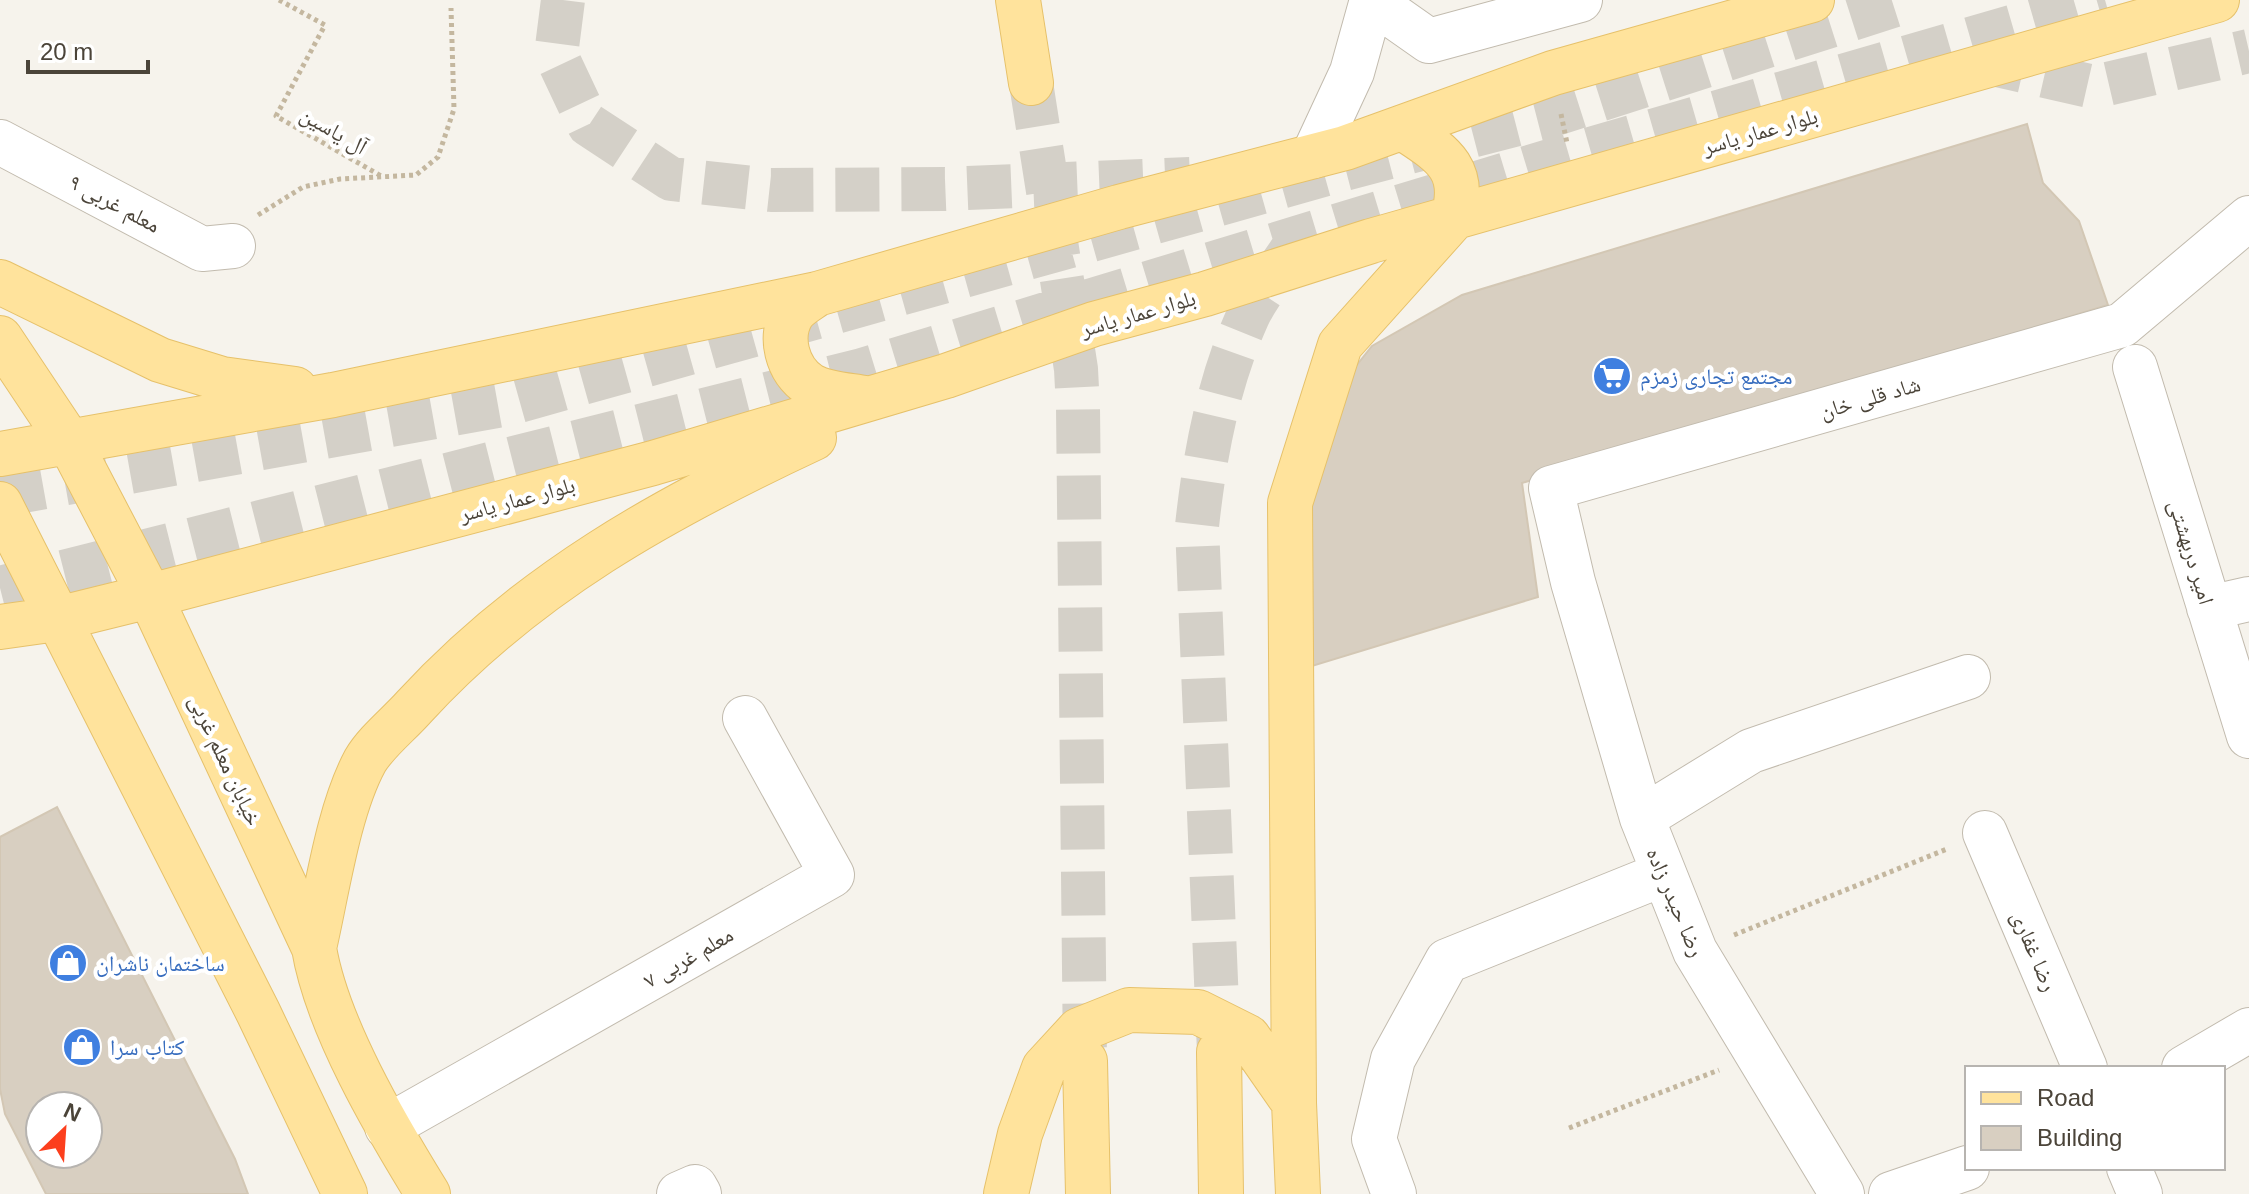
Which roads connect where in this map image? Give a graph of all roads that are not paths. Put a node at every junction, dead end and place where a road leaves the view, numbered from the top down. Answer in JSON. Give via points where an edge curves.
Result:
{"nodes":[{"id":1,"x":1018,"y":0,"type":"edge"},
{"id":2,"x":1580,"y":0,"type":"edge"},
{"id":3,"x":1812,"y":0,"type":"edge"},
{"id":4,"x":2217,"y":0,"type":"edge"},
{"id":5,"x":1372,"y":1,"type":"edge"},
{"id":6,"x":1031,"y":83,"type":"tunnel mouth"},
{"id":7,"x":1403,"y":128,"type":"junction"},
{"id":8,"x":0,"y":142,"type":"edge"},
{"id":9,"x":1313,"y":156,"type":"junction"},
{"id":10,"x":2249,"y":218,"type":"edge"},
{"id":11,"x":1452,"y":220,"type":"junction"},
{"id":12,"x":233,"y":246,"type":"road end"},
{"id":13,"x":0,"y":282,"type":"edge"},
{"id":14,"x":817,"y":294,"type":"junction"},
{"id":15,"x":0,"y":338,"type":"edge"},
{"id":16,"x":2135,"y":367,"type":"dead end"},
{"id":17,"x":946,"y":376,"type":"junction"},
{"id":18,"x":333,"y":395,"type":"junction"},
{"id":19,"x":869,"y":398,"type":"junction"},
{"id":20,"x":70,"y":443,"type":"junction"},
{"id":21,"x":0,"y":454,"type":"edge"},
{"id":22,"x":0,"y":504,"type":"edge"},
{"id":23,"x":1573,"y":582,"type":"joint"},
{"id":24,"x":150,"y":596,"type":"junction"},
{"id":25,"x":2229,"y":604,"type":"edge"},
{"id":26,"x":57,"y":619,"type":"junction"},
{"id":27,"x":0,"y":627,"type":"edge"},
{"id":28,"x":1968,"y":677,"type":"dead end"},
{"id":29,"x":745,"y":718,"type":"dead end"},
{"id":30,"x":2249,"y":736,"type":"edge"},
{"id":31,"x":1642,"y":818,"type":"junction"},
{"id":32,"x":1985,"y":833,"type":"road end"},
{"id":33,"x":1663,"y":874,"type":"junction"},
{"id":34,"x":314,"y":948,"type":"junction"},
{"id":35,"x":2249,"y":1030,"type":"edge"},
{"id":36,"x":1219,"y":1052,"type":"tunnel mouth"},
{"id":37,"x":1085,"y":1061,"type":"tunnel mouth"},
{"id":38,"x":2084,"y":1066,"type":"edge"},
{"id":39,"x":2187,"y":1066,"type":"edge"},
{"id":40,"x":1294,"y":1103,"type":"junction"},
{"id":41,"x":387,"y":1127,"type":"junction"},
{"id":42,"x":1965,"y":1169,"type":"edge"},
{"id":43,"x":1970,"y":1170,"type":"edge"},
{"id":44,"x":2130,"y":1170,"type":"edge"},
{"id":45,"x":345,"y":1194,"type":"edge"},
{"id":46,"x":428,"y":1194,"type":"edge"},
{"id":47,"x":679,"y":1194,"type":"edge"},
{"id":48,"x":699,"y":1194,"type":"edge"},
{"id":49,"x":1006,"y":1194,"type":"edge"},
{"id":50,"x":1088,"y":1194,"type":"edge"},
{"id":51,"x":1221,"y":1194,"type":"edge"},
{"id":52,"x":1298,"y":1194,"type":"edge"},
{"id":53,"x":1394,"y":1194,"type":"edge"},
{"id":54,"x":1842,"y":1194,"type":"edge"},
{"id":55,"x":1891,"y":1194,"type":"edge"},
{"id":56,"x":1982,"y":1194,"type":"edge"},
{"id":57,"x":2140,"y":1194,"type":"edge"}],
"edges":[{"from":1,"to":6,"type":"main road"},
{"from":2,"to":5,"type":"street","via":[[1429,41]]},
{"from":3,"to":7,"type":"main road","via":[[1553,73]]},
{"from":4,"to":11,"type":"main road","name":"بلوار عمار یاسر"},
{"from":5,"to":9,"type":"street","via":[[1352,72]]},
{"from":7,"to":9,"type":"main road"},
{"from":7,"to":11,"type":"main road","via":[[1445,155],[1457,179]]},
{"from":8,"to":12,"type":"street","name":"معلم غربی ۹","via":[[202,249]]},
{"from":9,"to":14,"type":"main road"},
{"from":10,"to":23,"type":"street","name":"شاد قلی خان","via":[[2122,325],[1551,488]]},
{"from":11,"to":17,"type":"main road","name":"بلوار عمار یاسر","via":[[1094,324]]},
{"from":11,"to":40,"type":"main road","via":[[1340,345],[1290,503]]},
{"from":13,"to":18,"type":"main road","via":[[160,360],[222,379]]},
{"from":14,"to":18,"type":"main road"},
{"from":14,"to":19,"type":"main road","via":[[795,310],[787,324],[785,346],[793,368],[824,390]]},
{"from":15,"to":20,"type":"main road","name":"خیابان معلم غربی"},
{"from":16,"to":25,"type":"street","name":"امیر دربهشتی"},
{"from":17,"to":19,"type":"main road","name":"بلوار عمار یاسر"},
{"from":17,"to":34,"type":"main road","via":[[702,491],[578,564],[453,665],[366,760],[341,827]]},
{"from":18,"to":20,"type":"main road"},
{"from":19,"to":24,"type":"main road","name":"بلوار عمار یاسر","via":[[653,463]]},
{"from":20,"to":21,"type":"main road"},
{"from":20,"to":24,"type":"main road","name":"خیابان معلم غربی"},
{"from":22,"to":26,"type":"main road"},
{"from":23,"to":31,"type":"street","name":"رضا حیدر زاده"},
{"from":24,"to":26,"type":"main road","name":"بلوار عمار یاسر"},
{"from":24,"to":34,"type":"main road","name":"خیابان معلم غربی"},
{"from":25,"to":30,"type":"street","name":"امیر دربهشتی"},
{"from":26,"to":27,"type":"main road","name":"بلوار عمار یاسر"},
{"from":26,"to":45,"type":"main road"},
{"from":28,"to":31,"type":"street","via":[[1751,751]]},
{"from":29,"to":41,"type":"street","name":"معلم غربی ۷","via":[[832,875]]},
{"from":31,"to":33,"type":"street","name":"رضا حیدر زاده"},
{"from":32,"to":38,"type":"street","name":"رضا غفاری"},
{"from":33,"to":53,"type":"street","via":[[1447,961],[1393,1059],[1374,1139]]},
{"from":33,"to":54,"type":"street","name":"رضا حیدر زاده","via":[[1695,951]]},
{"from":34,"to":41,"type":"main road","name":"خیابان معلم غربی","via":[[320,983]]},
{"from":35,"to":39,"type":"street"},
{"from":36,"to":51,"type":"main road"},
{"from":37,"to":50,"type":"main road"},
{"from":40,"to":49,"type":"main road","via":[[1248,1037],[1198,1012],[1129,1010],[1079,1030],[1044,1068]]},
{"from":40,"to":52,"type":"main road"},
{"from":41,"to":46,"type":"main road","name":"خیابان معلم غربی"},
{"from":42,"to":55,"type":"street"},
{"from":43,"to":56,"type":"street"},
{"from":44,"to":57,"type":"street"},
{"from":47,"to":48,"type":"street","via":[[695,1187]]}]}
